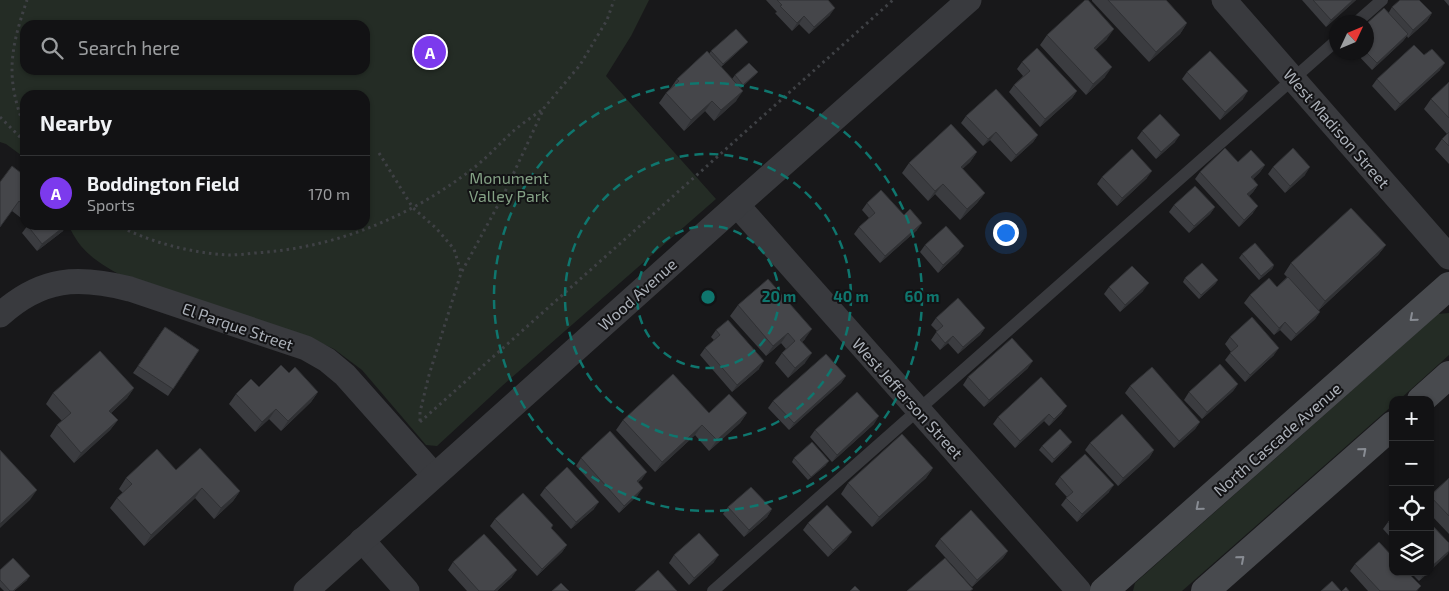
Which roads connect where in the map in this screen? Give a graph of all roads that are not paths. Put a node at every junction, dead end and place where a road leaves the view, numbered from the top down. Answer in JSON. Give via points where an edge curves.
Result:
{"nodes":[{"id":1,"x":969,"y":0,"type":"edge"},
{"id":2,"x":1224,"y":0,"type":"edge"},
{"id":3,"x":1382,"y":0,"type":"edge"},
{"id":4,"x":1365,"y":15,"type":"edge"},
{"id":5,"x":1329,"y":47,"type":"edge"},
{"id":6,"x":1294,"y":79,"type":"junction"},
{"id":7,"x":737,"y":205,"type":"junction"},
{"id":8,"x":1449,"y":257,"type":"edge"},
{"id":9,"x":1449,"y":286,"type":"edge"},
{"id":10,"x":0,"y":315,"type":"edge"},
{"id":11,"x":1449,"y":375,"type":"edge"},
{"id":12,"x":1425,"y":396,"type":"edge"},
{"id":13,"x":919,"y":409,"type":"junction"},
{"id":14,"x":1389,"y":429,"type":"edge"},
{"id":15,"x":434,"y":475,"type":"junction"},
{"id":16,"x":362,"y":540,"type":"junction"},
{"id":17,"x":306,"y":591,"type":"edge"},
{"id":18,"x":407,"y":591,"type":"edge"},
{"id":19,"x":714,"y":591,"type":"edge"},
{"id":20,"x":1080,"y":591,"type":"edge"},
{"id":21,"x":1104,"y":591,"type":"edge"},
{"id":22,"x":1205,"y":591,"type":"edge"}],
"edges":[{"from":1,"to":7,"type":"street","name":"Wood Avenue"},
{"from":2,"to":6,"type":"street","name":"West Madison Street"},
{"from":3,"to":4,"type":"lane"},
{"from":5,"to":6,"type":"lane"},
{"from":6,"to":8,"type":"street","name":"West Madison Street"},
{"from":6,"to":13,"type":"lane"},
{"from":7,"to":13,"type":"street","name":"West Jefferson Street"},
{"from":7,"to":15,"type":"street","name":"Wood Avenue"},
{"from":9,"to":21,"type":"main road","name":"North Cascade Avenue","one_way":true},
{"from":10,"to":15,"type":"street","name":"El Parque Street","via":[[27,296],[51,285],[74,280],[104,283],[306,348],[327,360],[411,430]]},
{"from":11,"to":12,"type":"main road"},
{"from":13,"to":19,"type":"lane"},
{"from":13,"to":20,"type":"street","name":"West Jefferson Street"},
{"from":22,"to":14,"type":"main road","one_way":true},
{"from":15,"to":16,"type":"street","name":"Wood Avenue"},
{"from":16,"to":17,"type":"street","name":"Wood Avenue"},
{"from":16,"to":18,"type":"street"}]}
